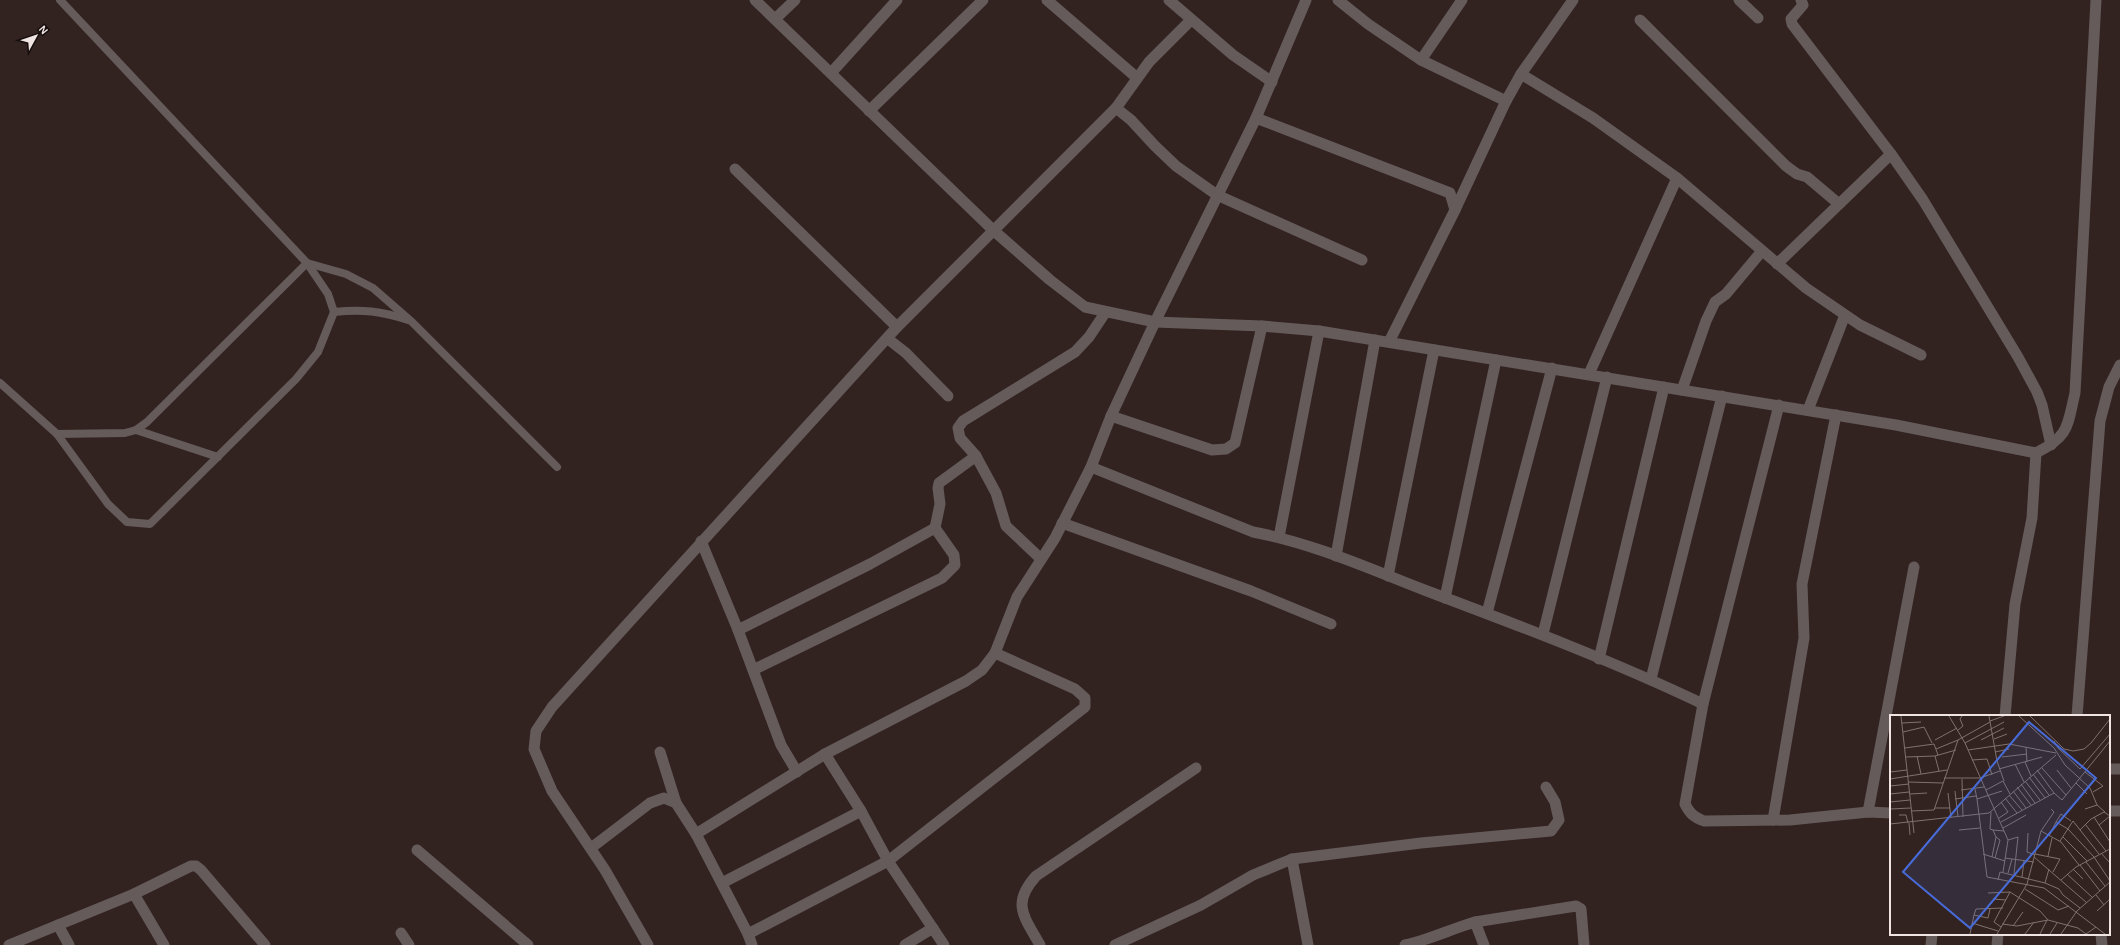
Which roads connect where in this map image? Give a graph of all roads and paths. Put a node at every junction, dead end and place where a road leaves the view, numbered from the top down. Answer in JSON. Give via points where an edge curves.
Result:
{"nodes":[{"id":1,"x":60,"y":0,"type":"edge"},
{"id":2,"x":755,"y":0,"type":"edge"},
{"id":3,"x":795,"y":0,"type":"edge"},
{"id":4,"x":897,"y":0,"type":"edge"},
{"id":5,"x":983,"y":0,"type":"edge"},
{"id":6,"x":1047,"y":0,"type":"edge"},
{"id":7,"x":1169,"y":0,"type":"edge"},
{"id":8,"x":1306,"y":0,"type":"edge"},
{"id":9,"x":1338,"y":0,"type":"edge"},
{"id":10,"x":1462,"y":0,"type":"edge"},
{"id":11,"x":1573,"y":0,"type":"edge"},
{"id":12,"x":1739,"y":0,"type":"edge"},
{"id":13,"x":1801,"y":0,"type":"edge"},
{"id":14,"x":2096,"y":0,"type":"edge"},
{"id":15,"x":1758,"y":18,"type":"dead end"},
{"id":16,"x":775,"y":19,"type":"junction"},
{"id":17,"x":1191,"y":20,"type":"junction"},
{"id":18,"x":1640,"y":20,"type":"dead end"},
{"id":19,"x":1420,"y":60,"type":"junction"},
{"id":20,"x":831,"y":73,"type":"junction"},
{"id":21,"x":1521,"y":74,"type":"junction"},
{"id":22,"x":1136,"y":77,"type":"junction"},
{"id":23,"x":1272,"y":82,"type":"junction"},
{"id":24,"x":1506,"y":101,"type":"junction"},
{"id":25,"x":1116,"y":108,"type":"junction"},
{"id":26,"x":869,"y":111,"type":"junction"},
{"id":27,"x":1256,"y":118,"type":"junction"},
{"id":28,"x":1891,"y":154,"type":"junction"},
{"id":29,"x":735,"y":169,"type":"dead end"},
{"id":30,"x":1677,"y":178,"type":"junction"},
{"id":31,"x":1217,"y":195,"type":"junction"},
{"id":32,"x":1839,"y":204,"type":"junction"},
{"id":33,"x":1455,"y":210,"type":"junction"},
{"id":34,"x":993,"y":230,"type":"junction"},
{"id":35,"x":1762,"y":252,"type":"junction"},
{"id":36,"x":1362,"y":260,"type":"dead end"},
{"id":37,"x":307,"y":263,"type":"junction"},
{"id":38,"x":1777,"y":264,"type":"junction"},
{"id":39,"x":334,"y":312,"type":"junction"},
{"id":40,"x":1106,"y":312,"type":"junction"},
{"id":41,"x":1845,"y":314,"type":"junction"},
{"id":42,"x":412,"y":322,"type":"junction"},
{"id":43,"x":1155,"y":322,"type":"junction"},
{"id":44,"x":1262,"y":326,"type":"junction"},
{"id":45,"x":897,"y":327,"type":"junction"},
{"id":46,"x":1319,"y":331,"type":"junction"},
{"id":47,"x":888,"y":339,"type":"junction"},
{"id":48,"x":1375,"y":340,"type":"junction"},
{"id":49,"x":1389,"y":342,"type":"junction"},
{"id":50,"x":1434,"y":350,"type":"junction"},
{"id":51,"x":1921,"y":355,"type":"dead end"},
{"id":52,"x":1496,"y":360,"type":"junction"},
{"id":53,"x":2120,"y":365,"type":"edge"},
{"id":54,"x":1552,"y":368,"type":"junction"},
{"id":55,"x":1589,"y":374,"type":"junction"},
{"id":56,"x":1607,"y":377,"type":"junction"},
{"id":57,"x":0,"y":383,"type":"edge"},
{"id":58,"x":1664,"y":387,"type":"junction"},
{"id":59,"x":1682,"y":390,"type":"junction"},
{"id":60,"x":948,"y":396,"type":"dead end"},
{"id":61,"x":1722,"y":396,"type":"junction"},
{"id":62,"x":1780,"y":406,"type":"junction"},
{"id":63,"x":1808,"y":410,"type":"junction"},
{"id":64,"x":1836,"y":414,"type":"junction"},
{"id":65,"x":1111,"y":416,"type":"junction"},
{"id":66,"x":136,"y":430,"type":"junction"},
{"id":67,"x":57,"y":434,"type":"junction"},
{"id":68,"x":2051,"y":445,"type":"junction"},
{"id":69,"x":2036,"y":453,"type":"junction"},
{"id":70,"x":976,"y":456,"type":"junction"},
{"id":71,"x":218,"y":457,"type":"junction"},
{"id":72,"x":557,"y":467,"type":"dead end"},
{"id":73,"x":1091,"y":467,"type":"junction"},
{"id":74,"x":1062,"y":523,"type":"junction"},
{"id":75,"x":935,"y":528,"type":"junction"},
{"id":76,"x":1279,"y":537,"type":"junction"},
{"id":77,"x":701,"y":541,"type":"junction"},
{"id":78,"x":1336,"y":556,"type":"junction"},
{"id":79,"x":1041,"y":559,"type":"junction"},
{"id":80,"x":1914,"y":567,"type":"dead end"},
{"id":81,"x":1388,"y":576,"type":"junction"},
{"id":82,"x":1445,"y":598,"type":"junction"},
{"id":83,"x":1487,"y":613,"type":"junction"},
{"id":84,"x":1331,"y":624,"type":"dead end"},
{"id":85,"x":738,"y":630,"type":"junction"},
{"id":86,"x":1543,"y":634,"type":"junction"},
{"id":87,"x":995,"y":653,"type":"junction"},
{"id":88,"x":1599,"y":659,"type":"junction"},
{"id":89,"x":753,"y":670,"type":"junction"},
{"id":90,"x":1651,"y":679,"type":"junction"},
{"id":91,"x":1703,"y":704,"type":"junction"},
{"id":92,"x":2006,"y":715,"type":"edge"},
{"id":93,"x":2077,"y":715,"type":"edge"},
{"id":94,"x":660,"y":752,"type":"dead end"},
{"id":95,"x":825,"y":754,"type":"junction"},
{"id":96,"x":1196,"y":768,"type":"dead end"},
{"id":97,"x":797,"y":772,"type":"junction"},
{"id":98,"x":1546,"y":787,"type":"dead end"},
{"id":99,"x":676,"y":802,"type":"junction"},
{"id":100,"x":861,"y":811,"type":"junction"},
{"id":101,"x":1868,"y":812,"type":"junction"},
{"id":102,"x":1890,"y":813,"type":"edge"},
{"id":103,"x":1773,"y":820,"type":"junction"},
{"id":104,"x":696,"y":834,"type":"junction"},
{"id":105,"x":591,"y":848,"type":"junction"},
{"id":106,"x":417,"y":850,"type":"dead end"},
{"id":107,"x":1292,"y":859,"type":"junction"},
{"id":108,"x":888,"y":861,"type":"junction"},
{"id":109,"x":722,"y":883,"type":"junction"},
{"id":110,"x":134,"y":894,"type":"junction"},
{"id":111,"x":1475,"y":922,"type":"junction"},
{"id":112,"x":58,"y":925,"type":"junction"},
{"id":113,"x":933,"y":928,"type":"junction"},
{"id":114,"x":401,"y":933,"type":"dead end"},
{"id":115,"x":1932,"y":935,"type":"edge"},
{"id":116,"x":1998,"y":935,"type":"edge"},
{"id":117,"x":2101,"y":935,"type":"edge"},
{"id":118,"x":750,"y":940,"type":"edge"},
{"id":119,"x":9,"y":945,"type":"edge"},
{"id":120,"x":69,"y":945,"type":"edge"},
{"id":121,"x":164,"y":945,"type":"edge"},
{"id":122,"x":265,"y":945,"type":"edge"},
{"id":123,"x":409,"y":945,"type":"edge"},
{"id":124,"x":528,"y":945,"type":"edge"},
{"id":125,"x":648,"y":945,"type":"edge"},
{"id":126,"x":905,"y":945,"type":"edge"},
{"id":127,"x":944,"y":945,"type":"edge"},
{"id":128,"x":1040,"y":945,"type":"edge"},
{"id":129,"x":1115,"y":945,"type":"edge"},
{"id":130,"x":1308,"y":945,"type":"edge"},
{"id":131,"x":1405,"y":945,"type":"edge"},
{"id":132,"x":1484,"y":945,"type":"edge"},
{"id":133,"x":1584,"y":945,"type":"edge"},
{"id":134,"x":1931,"y":945,"type":"edge"},
{"id":135,"x":1997,"y":945,"type":"edge"},
{"id":136,"x":2102,"y":945,"type":"edge"}],
"edges":[{"from":1,"to":37,"type":"lane"},
{"from":2,"to":16,"type":"street"},
{"from":3,"to":16,"type":"street"},
{"from":4,"to":20,"type":"street"},
{"from":5,"to":26,"type":"street"},
{"from":6,"to":22,"type":"street"},
{"from":7,"to":17,"type":"street"},
{"from":8,"to":23,"type":"street"},
{"from":9,"to":19,"type":"street"},
{"from":10,"to":19,"type":"street"},
{"from":11,"to":21,"type":"street"},
{"from":12,"to":15,"type":"street"},
{"from":13,"to":28,"type":"street","via":[[1802,5],[1791,19],[1792,24]]},
{"from":14,"to":68,"type":"street","via":[[2075,393],[2067,430]]},
{"from":16,"to":20,"type":"street"},
{"from":17,"to":22,"type":"street"},
{"from":17,"to":23,"type":"street","via":[[1233,55]]},
{"from":18,"to":32,"type":"street","via":[[1786,166],[1807,177]]},
{"from":19,"to":24,"type":"street"},
{"from":20,"to":26,"type":"street"},
{"from":21,"to":24,"type":"street"},
{"from":21,"to":30,"type":"street","via":[[1593,118]]},
{"from":22,"to":25,"type":"street"},
{"from":23,"to":27,"type":"street"},
{"from":24,"to":33,"type":"street"},
{"from":25,"to":31,"type":"street","via":[[1176,166]]},
{"from":25,"to":34,"type":"street"},
{"from":26,"to":34,"type":"street"},
{"from":27,"to":31,"type":"street"},
{"from":27,"to":33,"type":"street","via":[[1450,193]]},
{"from":28,"to":32,"type":"street"},
{"from":28,"to":68,"type":"street","via":[[1923,200],[2018,357],[2042,405]]},
{"from":29,"to":45,"type":"street"},
{"from":30,"to":35,"type":"street"},
{"from":30,"to":55,"type":"street"},
{"from":31,"to":36,"type":"street"},
{"from":31,"to":43,"type":"street"},
{"from":32,"to":38,"type":"street"},
{"from":33,"to":49,"type":"street"},
{"from":34,"to":40,"type":"street","via":[[1085,307]]},
{"from":34,"to":45,"type":"street"},
{"from":35,"to":38,"type":"street"},
{"from":35,"to":59,"type":"street","via":[[1726,294],[1715,302]]},
{"from":37,"to":39,"type":"lane","via":[[328,294]]},
{"from":37,"to":42,"type":"lane","via":[[346,274],[373,288]]},
{"from":37,"to":66,"type":"lane"},
{"from":38,"to":41,"type":"street","via":[[1806,288]]},
{"from":39,"to":42,"type":"lane","via":[[359,310],[387,313]]},
{"from":39,"to":71,"type":"lane","via":[[318,352],[296,379]]},
{"from":40,"to":43,"type":"street"},
{"from":40,"to":70,"type":"street","via":[[1075,352],[963,421],[958,428],[960,438]]},
{"from":41,"to":51,"type":"street","via":[[1876,334]]},
{"from":41,"to":63,"type":"street"},
{"from":42,"to":72,"type":"lane"},
{"from":43,"to":44,"type":"street"},
{"from":43,"to":65,"type":"street"},
{"from":44,"to":46,"type":"street"},
{"from":44,"to":65,"type":"street","via":[[1235,443],[1226,449],[1212,450],[1196,446]]},
{"from":45,"to":47,"type":"street"},
{"from":46,"to":48,"type":"street"},
{"from":46,"to":76,"type":"street"},
{"from":47,"to":60,"type":"street","via":[[906,353]]},
{"from":47,"to":77,"type":"street"},
{"from":48,"to":49,"type":"street"},
{"from":48,"to":78,"type":"street"},
{"from":49,"to":50,"type":"street"},
{"from":50,"to":52,"type":"street"},
{"from":50,"to":81,"type":"street"},
{"from":52,"to":54,"type":"street"},
{"from":52,"to":82,"type":"street"},
{"from":53,"to":93,"type":"street","via":[[2109,387],[2100,422]]},
{"from":54,"to":55,"type":"street"},
{"from":54,"to":83,"type":"street"},
{"from":55,"to":56,"type":"street"},
{"from":56,"to":58,"type":"street"},
{"from":56,"to":86,"type":"street"},
{"from":57,"to":67,"type":"lane"},
{"from":58,"to":59,"type":"street"},
{"from":58,"to":88,"type":"street"},
{"from":59,"to":61,"type":"street"},
{"from":61,"to":62,"type":"street"},
{"from":61,"to":90,"type":"street"},
{"from":62,"to":63,"type":"street"},
{"from":62,"to":91,"type":"street"},
{"from":63,"to":64,"type":"street"},
{"from":64,"to":69,"type":"street"},
{"from":64,"to":103,"type":"street","via":[[1802,584],[1804,638]]},
{"from":65,"to":73,"type":"street"},
{"from":66,"to":67,"type":"lane","via":[[125,433]]},
{"from":66,"to":71,"type":"lane"},
{"from":67,"to":71,"type":"lane","via":[[108,504],[127,522],[150,524]]},
{"from":68,"to":69,"type":"street"},
{"from":69,"to":92,"type":"street","via":[[2032,518],[2015,604]]},
{"from":70,"to":75,"type":"street","via":[[939,483],[940,504]]},
{"from":70,"to":79,"type":"street","via":[[996,494],[1006,526]]},
{"from":73,"to":74,"type":"street"},
{"from":73,"to":76,"type":"street","via":[[1253,532]]},
{"from":74,"to":79,"type":"street"},
{"from":74,"to":84,"type":"street","via":[[1251,591]]},
{"from":75,"to":85,"type":"street","via":[[870,564]]},
{"from":75,"to":89,"type":"street","via":[[954,555],[955,565],[942,578]]},
{"from":76,"to":78,"type":"street"},
{"from":77,"to":85,"type":"street"},
{"from":77,"to":105,"type":"street","via":[[552,707],[536,731],[534,749],[552,791]]},
{"from":78,"to":81,"type":"street"},
{"from":79,"to":87,"type":"street","via":[[1017,597]]},
{"from":80,"to":101,"type":"street"},
{"from":81,"to":82,"type":"street"},
{"from":82,"to":83,"type":"street"},
{"from":83,"to":86,"type":"street"},
{"from":85,"to":89,"type":"street"},
{"from":86,"to":88,"type":"street"},
{"from":87,"to":95,"type":"street","via":[[982,670],[966,681]]},
{"from":87,"to":108,"type":"street","via":[[1075,689],[1085,698],[1085,708]]},
{"from":88,"to":90,"type":"street"},
{"from":89,"to":97,"type":"street","via":[[781,745]]},
{"from":90,"to":91,"type":"street"},
{"from":91,"to":103,"type":"street","via":[[1686,790],[1685,804],[1689,812],[1704,821]]},
{"from":94,"to":99,"type":"street"},
{"from":95,"to":97,"type":"street"},
{"from":95,"to":100,"type":"street"},
{"from":96,"to":128,"type":"street","via":[[1036,876],[1025,889],[1021,899],[1023,914]]},
{"from":97,"to":104,"type":"street"},
{"from":98,"to":107,"type":"street","via":[[1555,802],[1559,820],[1550,832],[1421,842]]},
{"from":99,"to":104,"type":"street"},
{"from":99,"to":105,"type":"street","via":[[664,798],[650,803]]},
{"from":100,"to":108,"type":"street"},
{"from":100,"to":109,"type":"street"},
{"from":101,"to":102,"type":"street"},
{"from":101,"to":103,"type":"street"},
{"from":104,"to":109,"type":"street"},
{"from":105,"to":125,"type":"street"},
{"from":106,"to":124,"type":"street"},
{"from":107,"to":129,"type":"street","via":[[1253,875],[1201,905]]},
{"from":107,"to":130,"type":"street"},
{"from":108,"to":113,"type":"street"},
{"from":108,"to":118,"type":"street"},
{"from":109,"to":118,"type":"street"},
{"from":110,"to":112,"type":"street"},
{"from":110,"to":121,"type":"street"},
{"from":110,"to":122,"type":"street","via":[[179,870],[196,866]]},
{"from":111,"to":131,"type":"street"},
{"from":111,"to":132,"type":"street"},
{"from":111,"to":133,"type":"street","via":[[1576,906],[1581,910]]},
{"from":112,"to":119,"type":"street"},
{"from":112,"to":120,"type":"street"},
{"from":113,"to":126,"type":"street"},
{"from":113,"to":127,"type":"street"},
{"from":114,"to":123,"type":"street"},
{"from":115,"to":134,"type":"street"},
{"from":116,"to":135,"type":"street"},
{"from":117,"to":136,"type":"street"}]}
